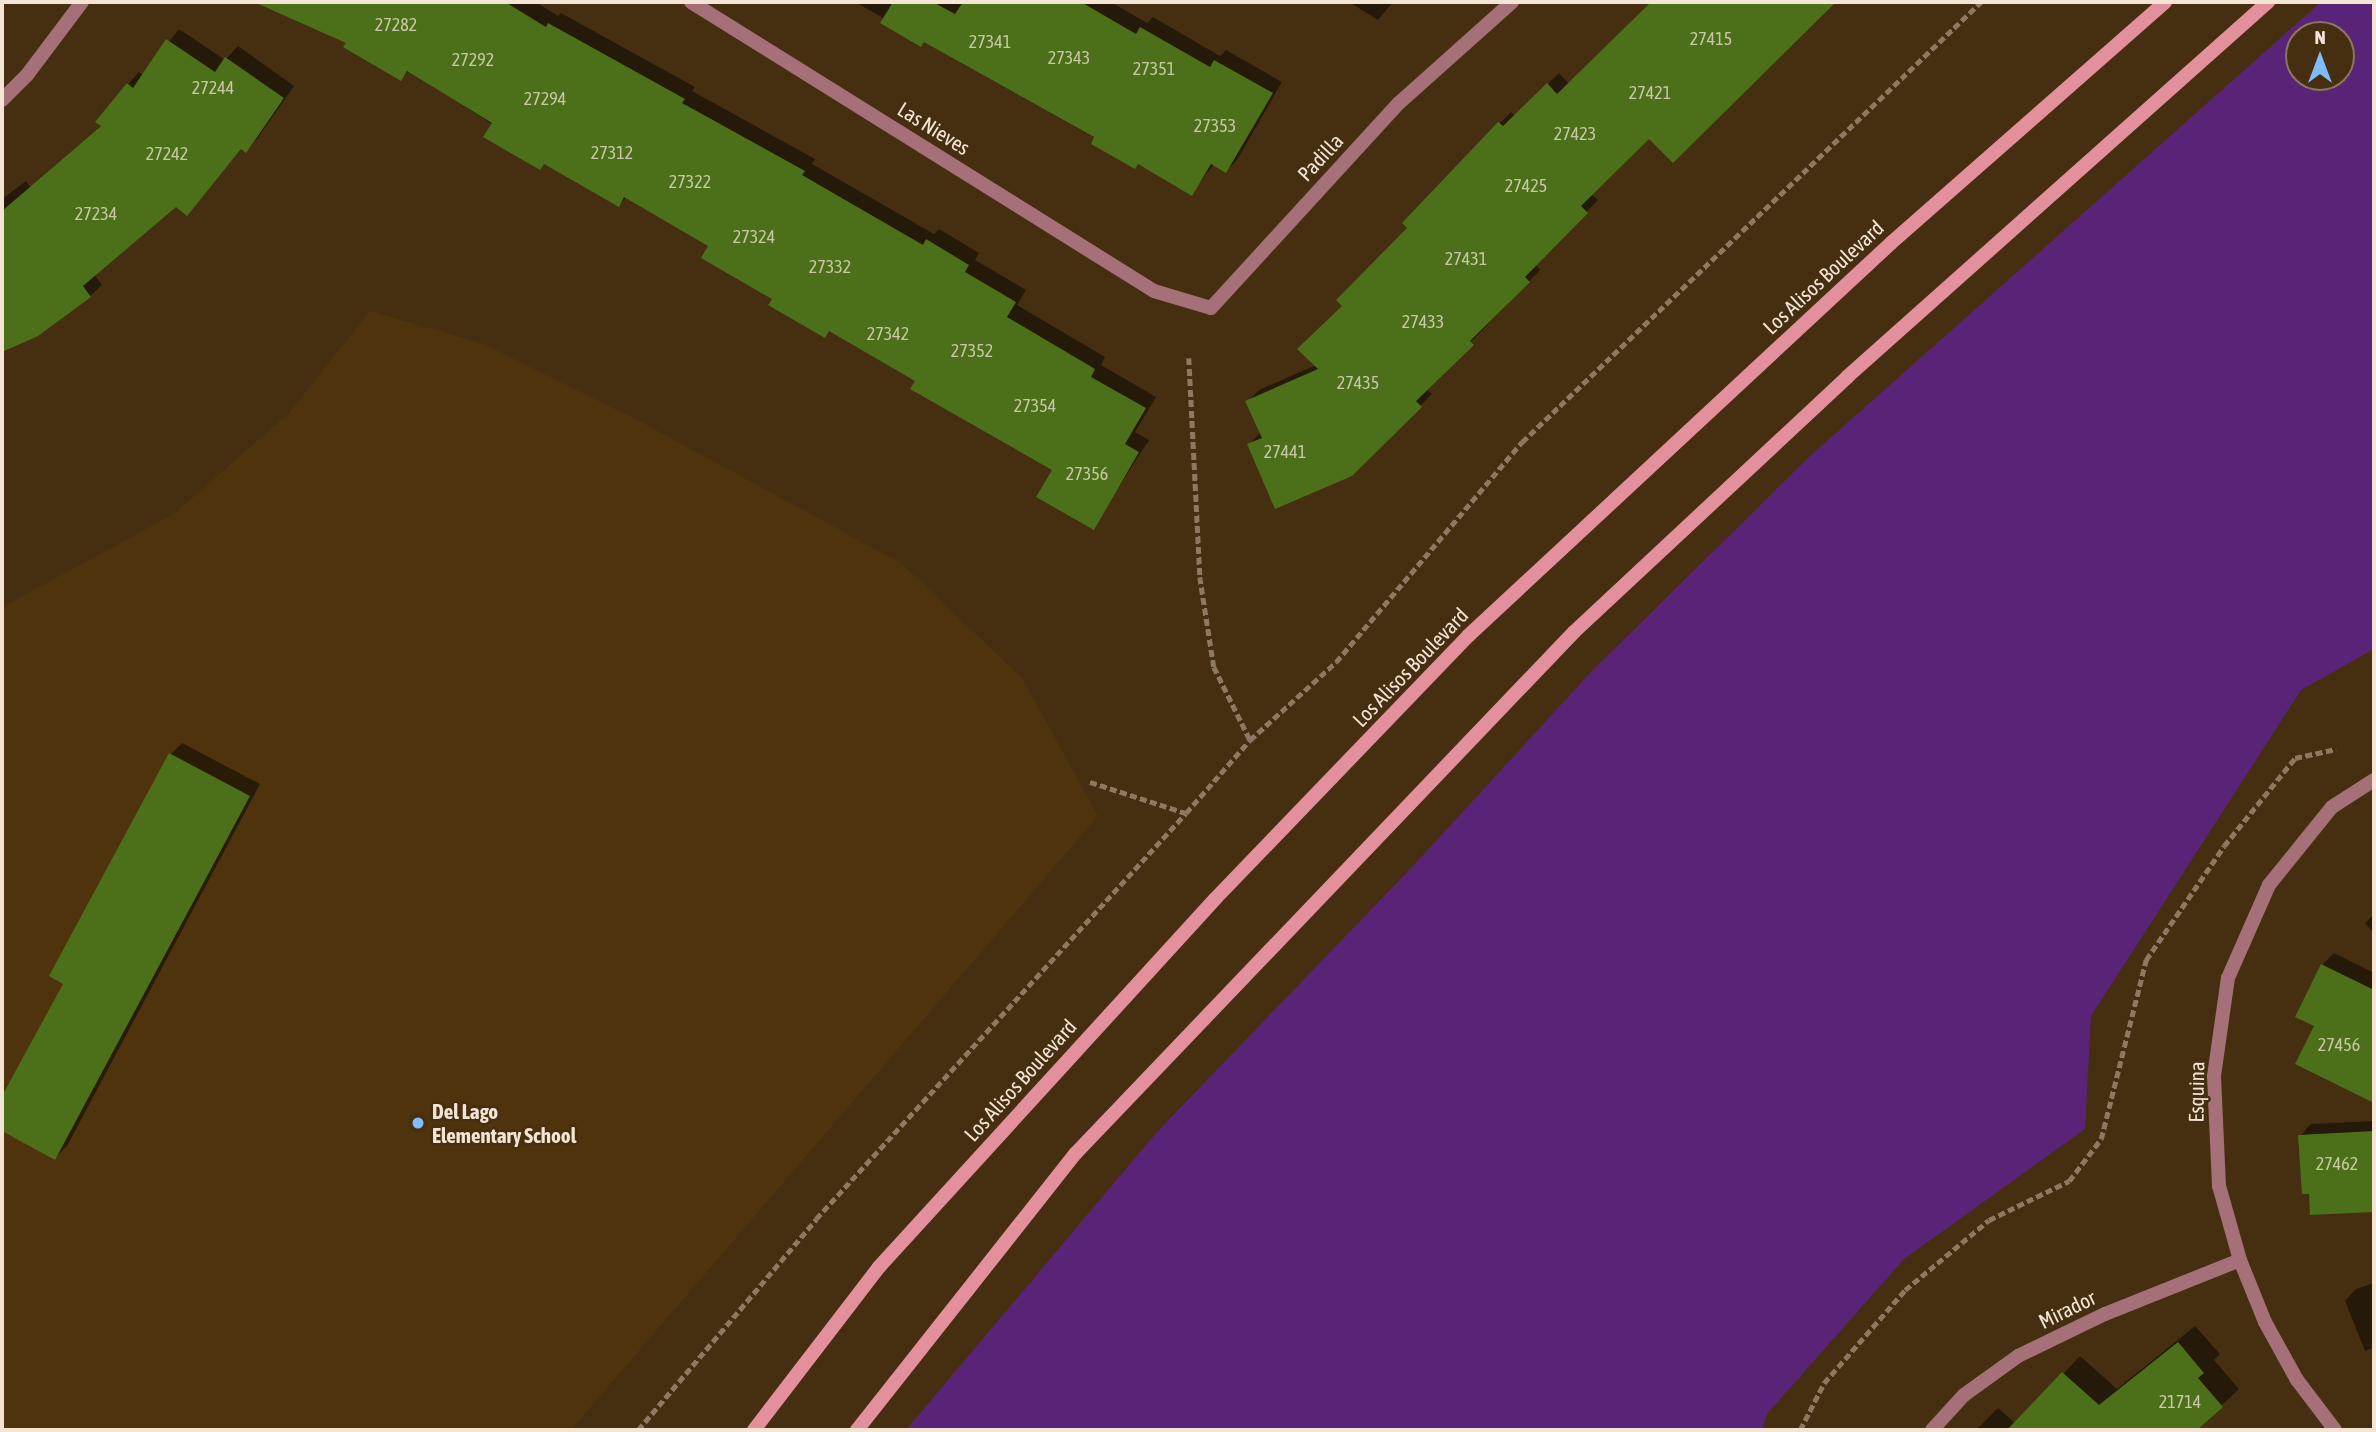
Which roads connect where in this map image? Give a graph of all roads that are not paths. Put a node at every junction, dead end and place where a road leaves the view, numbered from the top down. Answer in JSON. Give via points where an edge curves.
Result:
{"nodes":[{"id":1,"x":82,"y":2,"type":"edge"},
{"id":2,"x":691,"y":2,"type":"edge"},
{"id":3,"x":1512,"y":2,"type":"edge"},
{"id":4,"x":2165,"y":2,"type":"edge"},
{"id":5,"x":2268,"y":2,"type":"edge"},
{"id":6,"x":2,"y":100,"type":"edge"},
{"id":7,"x":1154,"y":290,"type":"joint"},
{"id":8,"x":2374,"y":780,"type":"edge"},
{"id":9,"x":2240,"y":1260,"type":"junction"},
{"id":10,"x":754,"y":1430,"type":"edge"},
{"id":11,"x":857,"y":1430,"type":"edge"},
{"id":12,"x":1933,"y":1430,"type":"edge"},
{"id":13,"x":2335,"y":1430,"type":"edge"}],
"edges":[{"from":1,"to":6,"type":"street","via":[[27,75]]},
{"from":2,"to":7,"type":"street","name":"Las Nieves"},
{"from":3,"to":7,"type":"street","name":"Padilla","via":[[1399,103],[1211,308]]},
{"from":4,"to":10,"type":"main road","name":"Los Alisos Boulevard","via":[[1891,243],[1468,636],[1215,899],[879,1267]]},
{"from":5,"to":11,"type":"main road","via":[[1847,377],[1574,632],[1075,1154]]},
{"from":8,"to":9,"type":"street","name":"Esquina","via":[[2332,807],[2269,885],[2228,978],[2215,1090],[2219,1186]]},
{"from":9,"to":12,"type":"street","name":"Mirador","via":[[2105,1314],[2018,1356],[1964,1395]]},
{"from":9,"to":13,"type":"street","name":"Esquina","via":[[2265,1322],[2297,1380]]}]}
